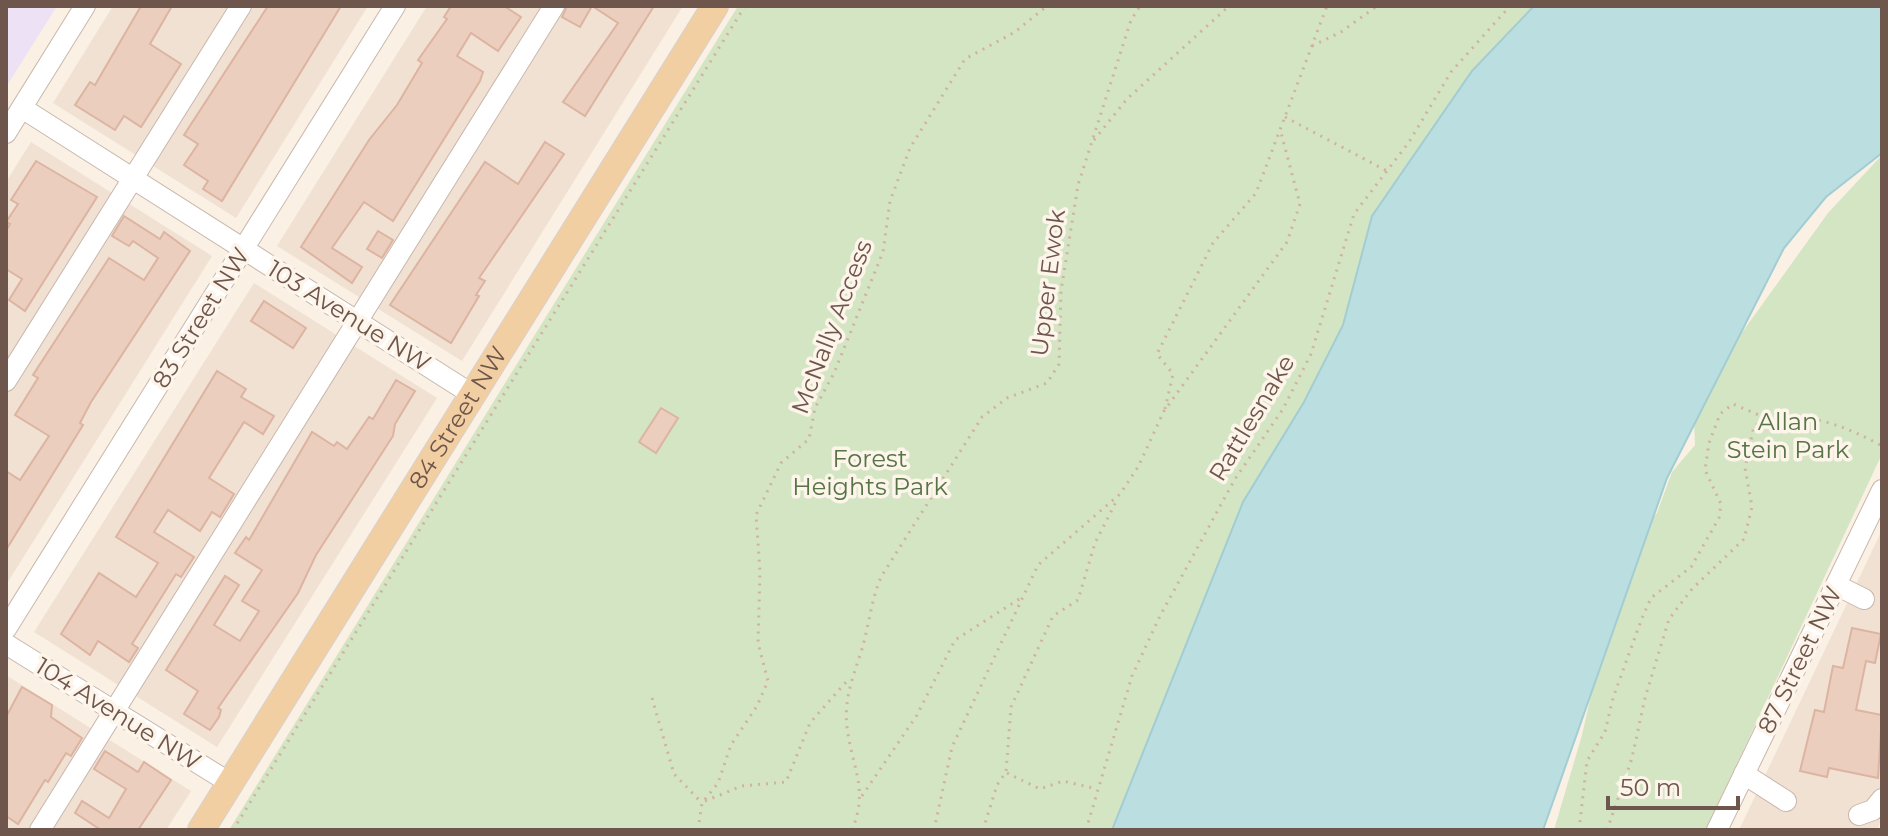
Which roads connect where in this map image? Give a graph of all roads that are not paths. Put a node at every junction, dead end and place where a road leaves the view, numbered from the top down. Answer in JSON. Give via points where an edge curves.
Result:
{"nodes":[{"id":1,"x":85,"y":6,"type":"edge"},
{"id":2,"x":241,"y":6,"type":"edge"},
{"id":3,"x":395,"y":6,"type":"edge"},
{"id":4,"x":554,"y":6,"type":"edge"},
{"id":5,"x":715,"y":6,"type":"edge"},
{"id":6,"x":22,"y":108,"type":"junction"},
{"id":7,"x":6,"y":133,"type":"edge"},
{"id":8,"x":133,"y":179,"type":"junction"},
{"id":9,"x":244,"y":250,"type":"junction"},
{"id":10,"x":358,"y":322,"type":"junction"},
{"id":11,"x":6,"y":381,"type":"edge"},
{"id":12,"x":473,"y":395,"type":"junction"},
{"id":13,"x":1882,"y":490,"type":"edge"},
{"id":14,"x":1836,"y":585,"type":"junction"},
{"id":15,"x":1864,"y":599,"type":"dead end"},
{"id":16,"x":6,"y":629,"type":"edge"},
{"id":17,"x":6,"y":644,"type":"edge"},
{"id":18,"x":115,"y":712,"type":"junction"},
{"id":19,"x":1744,"y":774,"type":"junction"},
{"id":20,"x":230,"y":783,"type":"junction"},
{"id":21,"x":1882,"y":799,"type":"edge"},
{"id":22,"x":1786,"y":801,"type":"dead end"},
{"id":23,"x":1859,"y":815,"type":"dead end"},
{"id":24,"x":40,"y":830,"type":"edge"},
{"id":25,"x":201,"y":830,"type":"edge"},
{"id":26,"x":1717,"y":830,"type":"edge"}],
"edges":[{"from":1,"to":6,"type":"street"},
{"from":2,"to":8,"type":"street"},
{"from":3,"to":9,"type":"street","name":"83 Street NW"},
{"from":4,"to":10,"type":"street"},
{"from":5,"to":12,"type":"main road","name":"84 Street NW"},
{"from":6,"to":7,"type":"street"},
{"from":6,"to":8,"type":"street","name":"103 Avenue NW"},
{"from":8,"to":9,"type":"street","name":"103 Avenue NW"},
{"from":8,"to":11,"type":"street"},
{"from":9,"to":10,"type":"street","name":"103 Avenue NW"},
{"from":9,"to":16,"type":"street","name":"83 Street NW"},
{"from":10,"to":12,"type":"street","name":"103 Avenue NW"},
{"from":10,"to":18,"type":"street"},
{"from":12,"to":20,"type":"main road","name":"84 Street NW"},
{"from":13,"to":14,"type":"street","name":"87 Street NW"},
{"from":14,"to":15,"type":"street"},
{"from":14,"to":19,"type":"street","name":"87 Street NW"},
{"from":17,"to":18,"type":"street","name":"104 Avenue NW"},
{"from":18,"to":20,"type":"street","name":"104 Avenue NW"},
{"from":18,"to":24,"type":"street"},
{"from":19,"to":22,"type":"street"},
{"from":19,"to":26,"type":"street","name":"87 Street NW"},
{"from":20,"to":25,"type":"main road","name":"84 Street NW"},
{"from":21,"to":23,"type":"street"}]}
